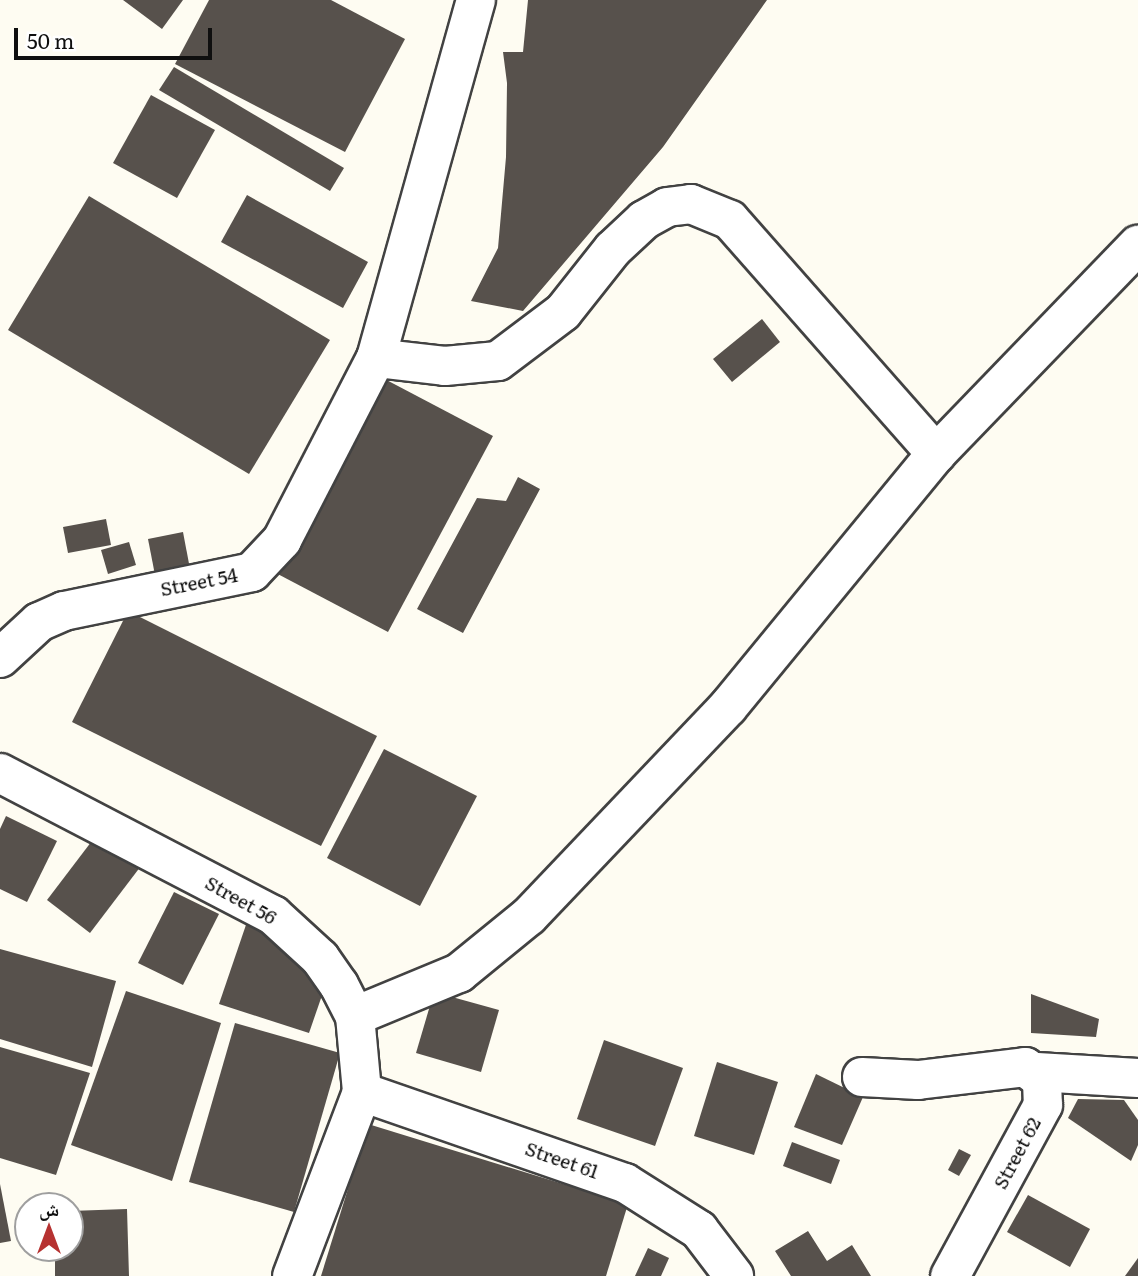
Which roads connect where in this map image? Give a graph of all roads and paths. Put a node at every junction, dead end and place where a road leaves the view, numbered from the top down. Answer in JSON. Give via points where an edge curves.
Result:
{"nodes":[{"id":1,"x":476,"y":0,"type":"edge"},
{"id":2,"x":1138,"y":245,"type":"edge"},
{"id":3,"x":376,"y":358,"type":"junction"},
{"id":4,"x":936,"y":454,"type":"junction"},
{"id":5,"x":0,"y":658,"type":"edge"},
{"id":6,"x":0,"y":773,"type":"edge"},
{"id":7,"x":355,"y":1016,"type":"junction"},
{"id":8,"x":1037,"y":1072,"type":"junction"},
{"id":9,"x":862,"y":1077,"type":"dead end"},
{"id":10,"x":1138,"y":1078,"type":"edge"},
{"id":11,"x":362,"y":1092,"type":"junction"},
{"id":12,"x":292,"y":1276,"type":"edge"},
{"id":13,"x":734,"y":1276,"type":"edge"},
{"id":14,"x":950,"y":1276,"type":"edge"}],
"edges":[{"from":1,"to":3,"type":"street","name":"Street 54"},
{"from":2,"to":4,"type":"street"},
{"from":3,"to":4,"type":"street","via":[[445,366],[498,361],[563,312],[613,249],[644,220],[667,207],[691,204],[730,220]]},
{"from":3,"to":5,"type":"street","name":"Street 54","via":[[282,540],[264,563],[252,572],[204,584],[112,597],[64,611],[38,622]]},
{"from":4,"to":7,"type":"street","via":[[728,707],[529,916],[459,973]]},
{"from":6,"to":7,"type":"street","name":"Street 56","via":[[273,915],[320,958]]},
{"from":7,"to":11,"type":"street","name":"Street 56"},
{"from":8,"to":9,"type":"street","via":[[1025,1067],[918,1080]]},
{"from":8,"to":10,"type":"street"},
{"from":8,"to":14,"type":"street","name":"Street 62","via":[[1043,1105]]},
{"from":11,"to":12,"type":"street","name":"Street 56"},
{"from":11,"to":13,"type":"street","name":"Street 61","via":[[625,1183],[699,1230]]}]}
